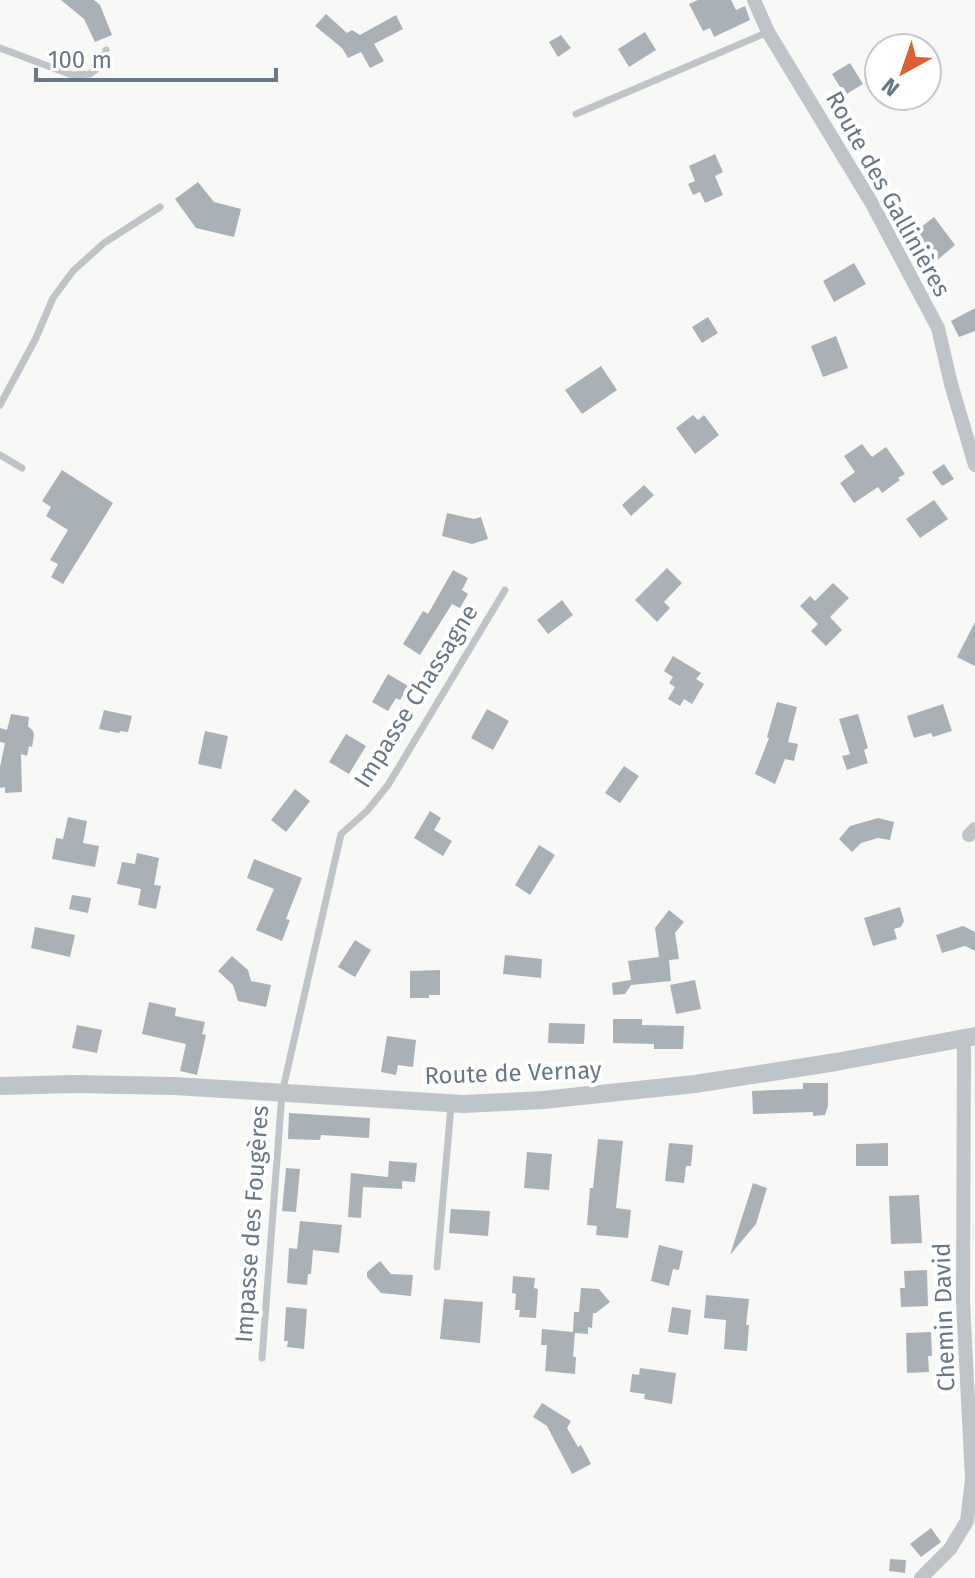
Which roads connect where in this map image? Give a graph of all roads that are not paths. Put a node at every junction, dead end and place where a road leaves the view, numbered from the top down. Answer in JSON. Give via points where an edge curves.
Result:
{"nodes":[{"id":1,"x":754,"y":0,"type":"edge"},
{"id":2,"x":768,"y":32,"type":"junction"},
{"id":3,"x":0,"y":48,"type":"edge"},
{"id":4,"x":106,"y":50,"type":"dead end"},
{"id":5,"x":576,"y":114,"type":"dead end"},
{"id":6,"x":160,"y":207,"type":"dead end"},
{"id":7,"x":0,"y":405,"type":"edge"},
{"id":8,"x":0,"y":455,"type":"edge"},
{"id":9,"x":975,"y":465,"type":"edge"},
{"id":10,"x":22,"y":468,"type":"dead end"},
{"id":11,"x":505,"y":590,"type":"dead end"},
{"id":12,"x":970,"y":1037,"type":"edge"},
{"id":13,"x":0,"y":1086,"type":"edge"},
{"id":14,"x":282,"y":1093,"type":"junction"},
{"id":15,"x":970,"y":1101,"type":"edge"},
{"id":16,"x":451,"y":1103,"type":"junction"},
{"id":17,"x":437,"y":1267,"type":"dead end"},
{"id":18,"x":262,"y":1358,"type":"dead end"},
{"id":19,"x":974,"y":1479,"type":"edge"},
{"id":20,"x":921,"y":1578,"type":"edge"}],
"edges":[{"from":1,"to":2,"type":"street","name":"Route des Gallinières"},
{"from":2,"to":5,"type":"lane"},
{"from":2,"to":9,"type":"street","name":"Route des Gallinières","via":[[871,202],[938,328]]},
{"from":3,"to":4,"type":"lane","via":[[72,75],[90,74],[102,65]]},
{"from":6,"to":7,"type":"lane","via":[[104,243],[73,271],[53,298]]},
{"from":8,"to":10,"type":"lane"},
{"from":11,"to":14,"type":"lane","name":"Impasse Chassagne","via":[[388,785],[341,834]]},
{"from":12,"to":15,"type":"street","name":"Chemin David"},
{"from":12,"to":16,"type":"street","name":"Route de Vernay","via":[[695,1084],[543,1100]]},
{"from":13,"to":14,"type":"street","name":"Route de Vernay","via":[[160,1085]]},
{"from":14,"to":16,"type":"street","name":"Route de Vernay"},
{"from":14,"to":18,"type":"lane","name":"Impasse des Fougères"},
{"from":15,"to":19,"type":"street","name":"Chemin David","via":[[963,1302]]},
{"from":16,"to":17,"type":"lane"},
{"from":19,"to":20,"type":"street","name":"Chemin David","via":[[967,1521],[950,1549]]}]}
